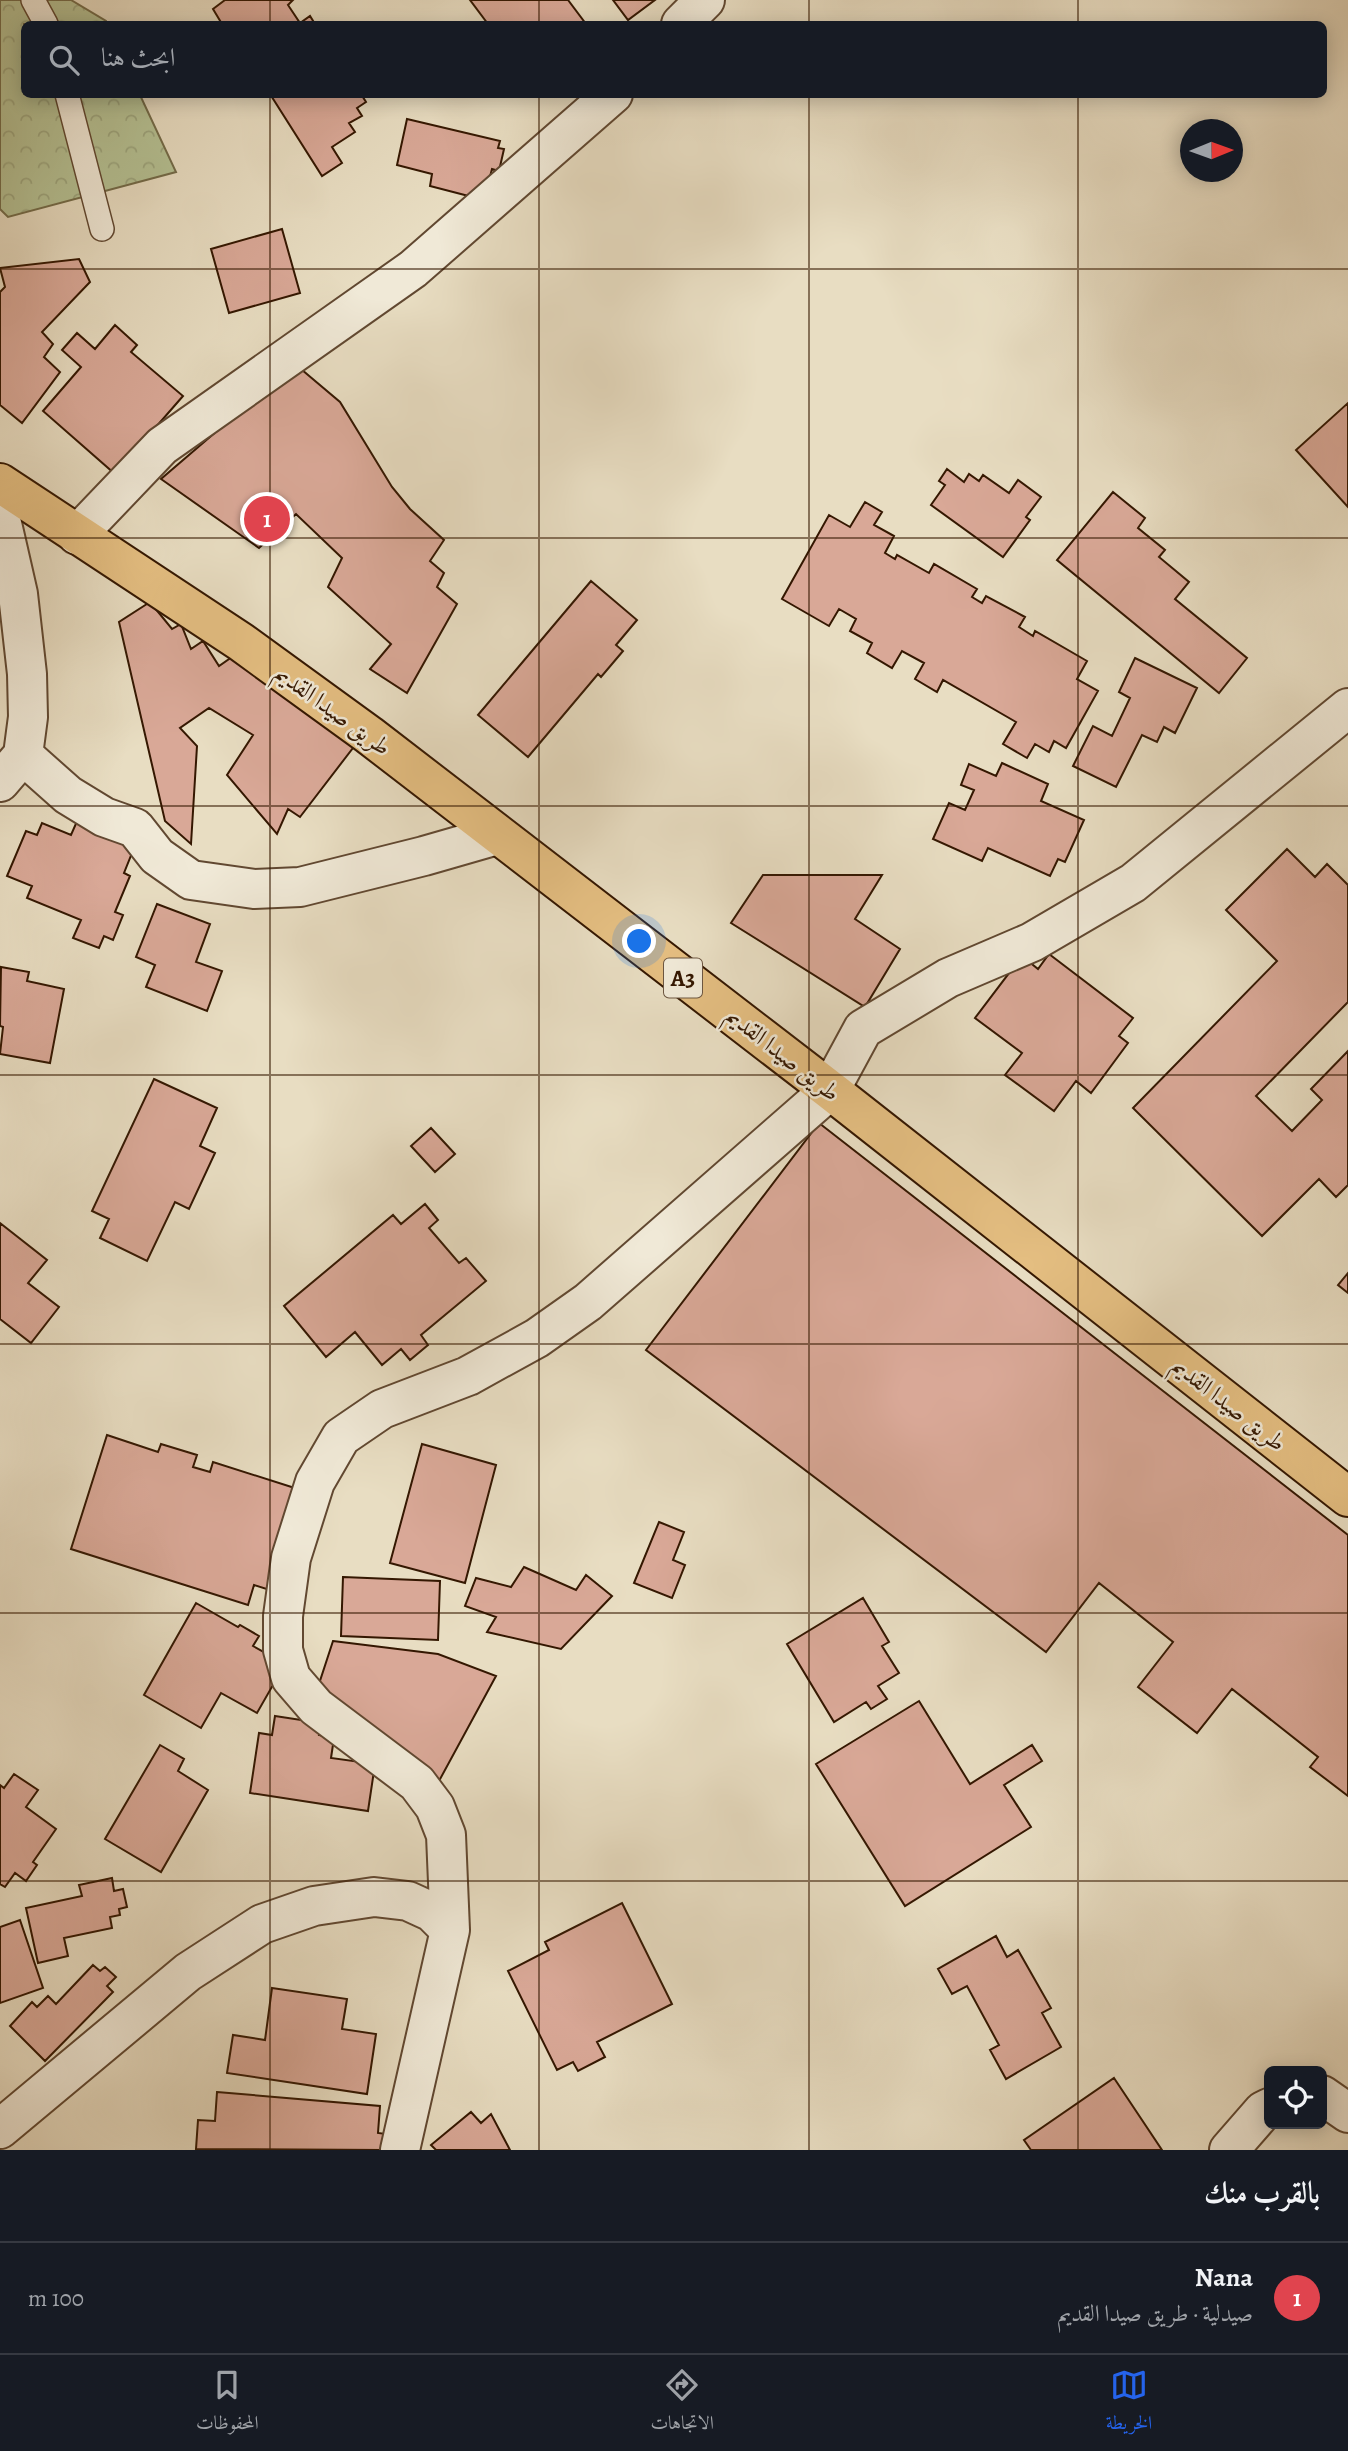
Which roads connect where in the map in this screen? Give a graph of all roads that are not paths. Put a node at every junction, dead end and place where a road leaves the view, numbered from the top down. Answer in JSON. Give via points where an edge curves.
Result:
{"nodes":[{"id":1,"x":33,"y":0,"type":"edge"},
{"id":2,"x":705,"y":0,"type":"edge"},
{"id":3,"x":44,"y":21,"type":"edge"},
{"id":4,"x":684,"y":21,"type":"edge"},
{"id":5,"x":68,"y":98,"type":"edge"},
{"id":6,"x":608,"y":98,"type":"edge"},
{"id":7,"x":102,"y":229,"type":"dead end"},
{"id":8,"x":0,"y":483,"type":"edge"},
{"id":9,"x":0,"y":515,"type":"edge"},
{"id":10,"x":76,"y":535,"type":"junction"},
{"id":11,"x":1348,"y":708,"type":"edge"},
{"id":12,"x":11,"y":768,"type":"edge"},
{"id":13,"x":498,"y":835,"type":"junction"},
{"id":14,"x":830,"y":1090,"type":"junction"},
{"id":15,"x":1348,"y":1497,"type":"edge"},
{"id":16,"x":450,"y":1930,"type":"junction"},
{"id":17,"x":1327,"y":2098,"type":"edge"},
{"id":18,"x":1264,"y":2110,"type":"edge"},
{"id":19,"x":1348,"y":2113,"type":"edge"},
{"id":20,"x":0,"y":2129,"type":"edge"},
{"id":21,"x":401,"y":2150,"type":"edge"},
{"id":22,"x":1229,"y":2150,"type":"edge"}],
"edges":[{"from":1,"to":3,"type":"lane"},
{"from":2,"to":4,"type":"street"},
{"from":5,"to":7,"type":"lane"},
{"from":6,"to":10,"type":"street","via":[[413,269],[162,446]]},
{"from":8,"to":10,"type":"highway","name":"طريق صيدا القديم","number":"A3"},
{"from":9,"to":12,"type":"street","via":[[18,594],[27,674],[28,717]]},
{"from":10,"to":13,"type":"highway","name":"طريق صيدا القديم","number":"A3","via":[[241,642]]},
{"from":11,"to":14,"type":"street","via":[[1133,883],[1032,942],[948,978],[863,1029]]},
{"from":12,"to":13,"type":"street","via":[[104,817],[135,828],[157,856],[191,880],[254,889],[300,887]]},
{"from":13,"to":14,"type":"highway","name":"طريق صيدا القديم","number":"A3"},
{"from":14,"to":15,"type":"highway","name":"طريق صيدا القديم","number":"A3"},
{"from":14,"to":16,"type":"street","via":[[588,1302],[537,1338],[468,1376],[382,1409],[341,1437],[315,1482],[291,1558],[283,1616],[283,1650],[291,1678],[316,1707],[416,1783],[435,1807],[446,1835]]},
{"from":16,"to":20,"type":"street","via":[[432,1912],[408,1901],[374,1897],[314,1906],[261,1924],[188,1972]]},
{"from":16,"to":21,"type":"street"},
{"from":17,"to":19,"type":"street"},
{"from":18,"to":22,"type":"street"}]}
